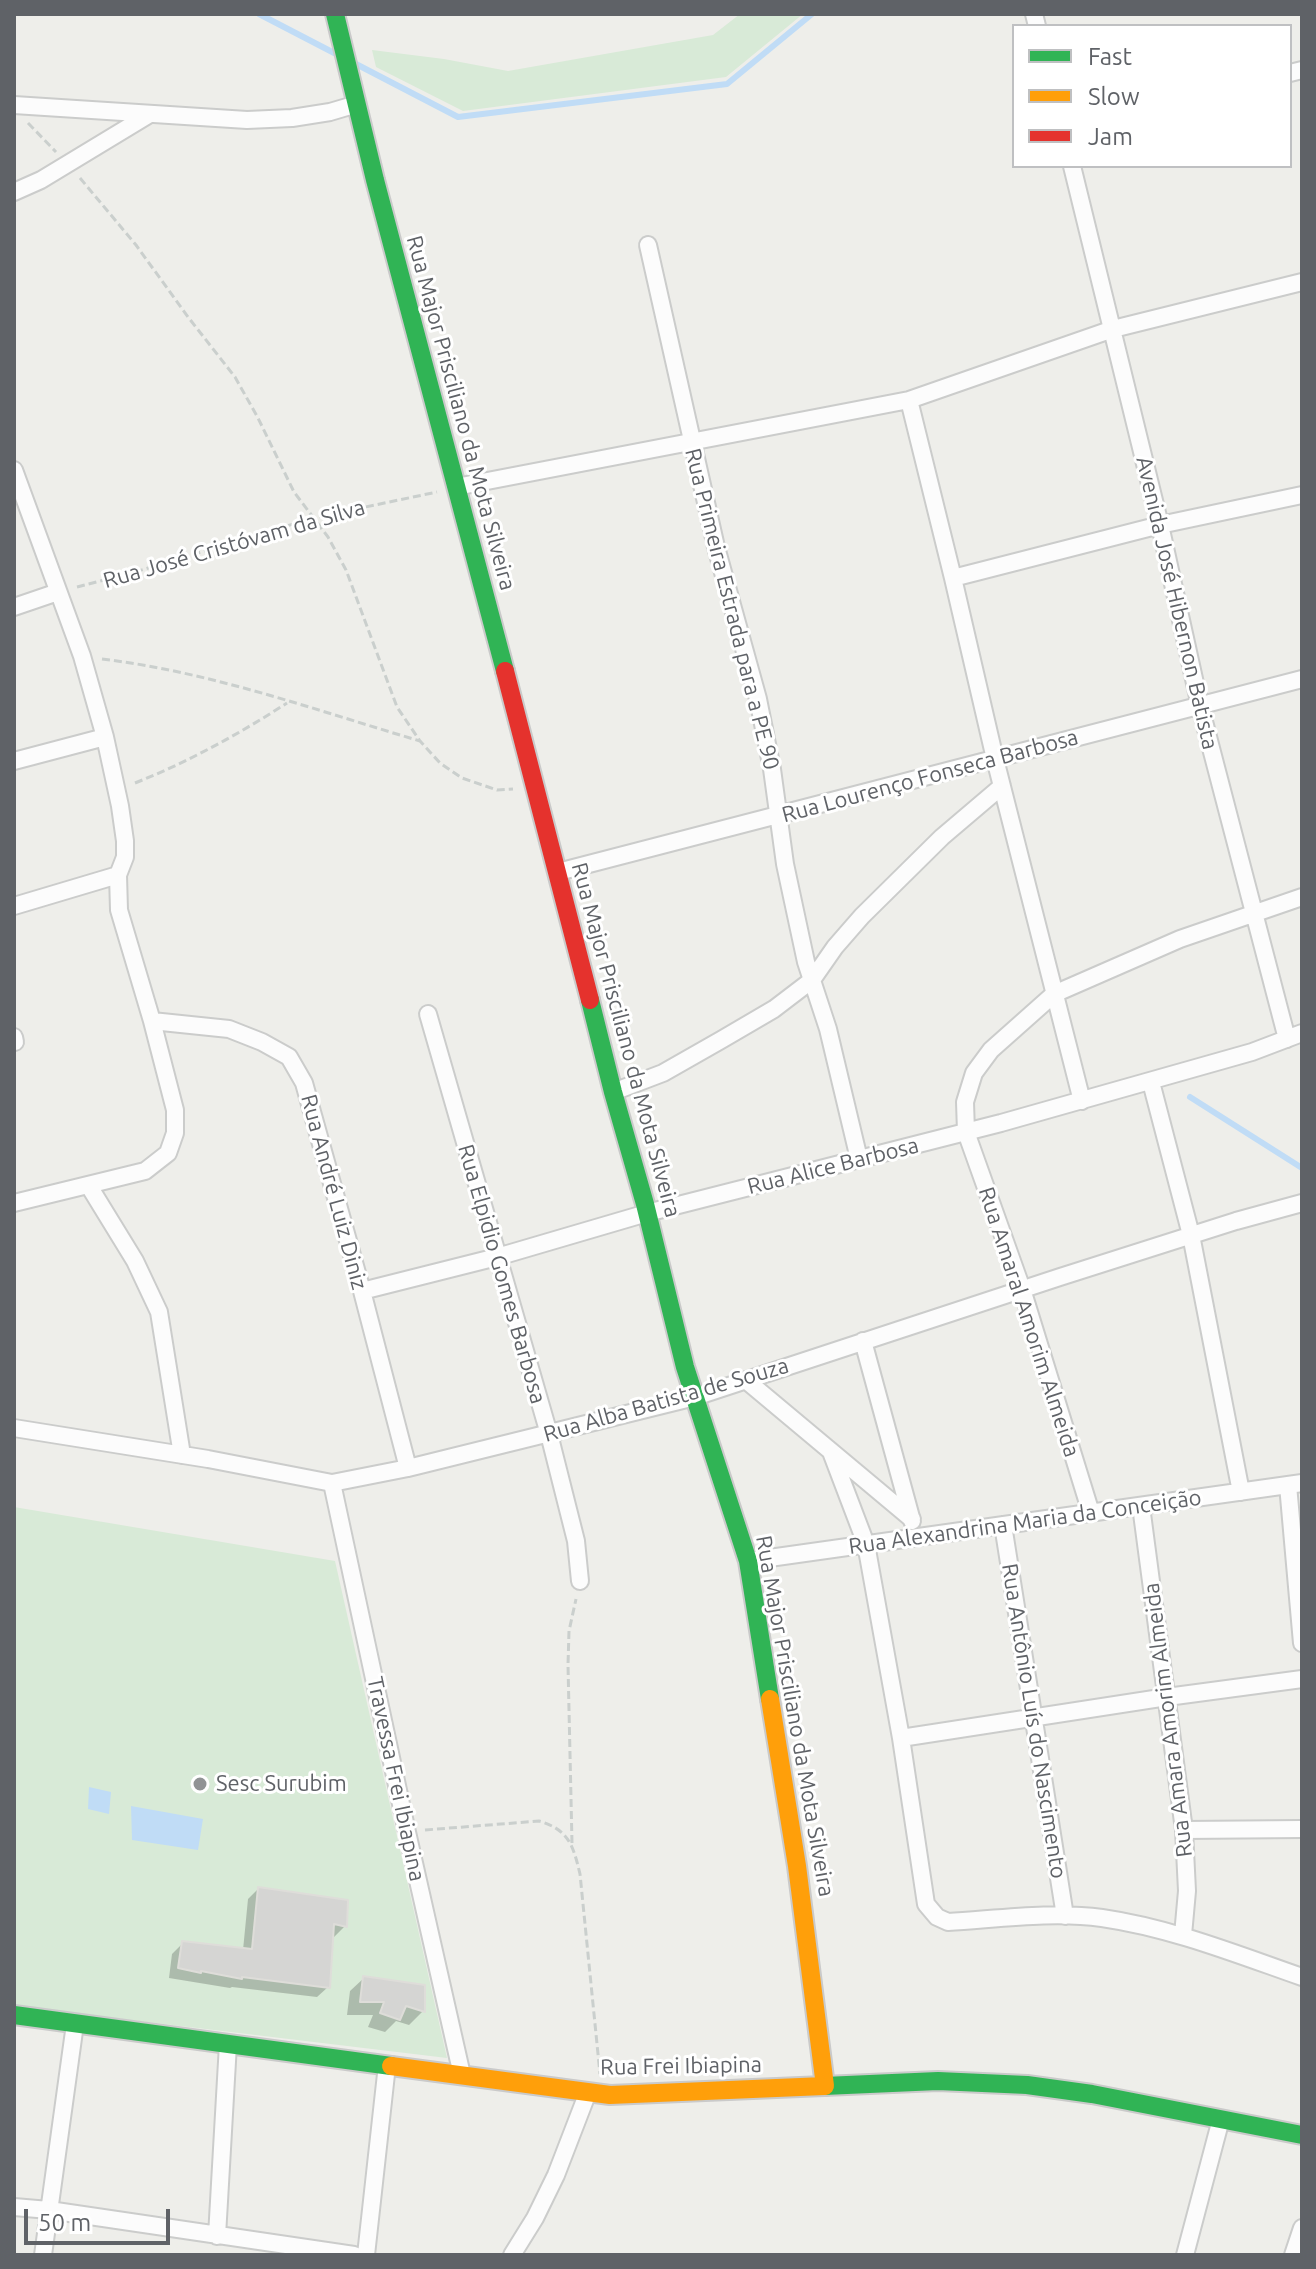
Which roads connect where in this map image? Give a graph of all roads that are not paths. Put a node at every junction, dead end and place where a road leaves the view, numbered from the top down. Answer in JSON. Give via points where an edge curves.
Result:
{"nodes":[{"id":1,"x":335,"y":15,"type":"edge"},
{"id":2,"x":357,"y":104,"type":"junction"},
{"id":3,"x":14,"y":105,"type":"edge"},
{"id":4,"x":151,"y":113,"type":"junction"},
{"id":5,"x":1073,"y":168,"type":"edge"},
{"id":6,"x":14,"y":192,"type":"edge"},
{"id":7,"x":648,"y":245,"type":"dead end"},
{"id":8,"x":1302,"y":282,"type":"edge"},
{"id":9,"x":1113,"y":329,"type":"junction"},
{"id":10,"x":909,"y":400,"type":"junction"},
{"id":11,"x":691,"y":441,"type":"junction"},
{"id":12,"x":14,"y":470,"type":"edge"},
{"id":13,"x":456,"y":487,"type":"junction"},
{"id":14,"x":1302,"y":495,"type":"edge"},
{"id":15,"x":1160,"y":525,"type":"junction"},
{"id":16,"x":953,"y":578,"type":"junction"},
{"id":17,"x":58,"y":592,"type":"junction"},
{"id":18,"x":14,"y":607,"type":"edge"},
{"id":19,"x":1302,"y":679,"type":"edge"},
{"id":20,"x":1200,"y":706,"type":"junction"},
{"id":21,"x":105,"y":737,"type":"junction"},
{"id":22,"x":995,"y":759,"type":"junction"},
{"id":23,"x":14,"y":761,"type":"edge"},
{"id":24,"x":1002,"y":786,"type":"junction"},
{"id":25,"x":777,"y":815,"type":"junction"},
{"id":26,"x":558,"y":872,"type":"junction"},
{"id":27,"x":118,"y":875,"type":"junction"},
{"id":28,"x":1302,"y":897,"type":"edge"},
{"id":29,"x":14,"y":906,"type":"edge"},
{"id":30,"x":1254,"y":914,"type":"junction"},
{"id":31,"x":812,"y":980,"type":"junction"},
{"id":32,"x":1054,"y":994,"type":"junction"},
{"id":33,"x":428,"y":1014,"type":"dead end"},
{"id":34,"x":152,"y":1021,"type":"junction"},
{"id":35,"x":1295,"y":1036,"type":"edge"},
{"id":36,"x":1151,"y":1082,"type":"junction"},
{"id":37,"x":613,"y":1092,"type":"junction"},
{"id":38,"x":1082,"y":1101,"type":"junction"},
{"id":39,"x":966,"y":1132,"type":"junction"},
{"id":40,"x":859,"y":1159,"type":"junction"},
{"id":41,"x":89,"y":1186,"type":"junction"},
{"id":42,"x":14,"y":1203,"type":"edge"},
{"id":43,"x":1302,"y":1203,"type":"edge"},
{"id":44,"x":647,"y":1213,"type":"junction"},
{"id":45,"x":1191,"y":1235,"type":"junction"},
{"id":46,"x":497,"y":1257,"type":"junction"},
{"id":47,"x":1022,"y":1289,"type":"junction"},
{"id":48,"x":362,"y":1291,"type":"junction"},
{"id":49,"x":863,"y":1341,"type":"junction"},
{"id":50,"x":747,"y":1381,"type":"junction"},
{"id":51,"x":695,"y":1397,"type":"junction"},
{"id":52,"x":14,"y":1428,"type":"edge"},
{"id":53,"x":549,"y":1434,"type":"junction"},
{"id":54,"x":831,"y":1452,"type":"junction"},
{"id":55,"x":182,"y":1455,"type":"junction"},
{"id":56,"x":408,"y":1468,"type":"junction"},
{"id":57,"x":332,"y":1483,"type":"junction"},
{"id":58,"x":1295,"y":1484,"type":"edge"},
{"id":59,"x":1241,"y":1492,"type":"junction"},
{"id":60,"x":1141,"y":1506,"type":"junction"},
{"id":61,"x":1091,"y":1513,"type":"junction"},
{"id":62,"x":912,"y":1519,"type":"junction"},
{"id":63,"x":1003,"y":1525,"type":"junction"},
{"id":64,"x":917,"y":1536,"type":"junction"},
{"id":65,"x":866,"y":1544,"type":"junction"},
{"id":66,"x":748,"y":1561,"type":"junction"},
{"id":67,"x":580,"y":1581,"type":"road end"},
{"id":68,"x":1302,"y":1643,"type":"edge"},
{"id":69,"x":1302,"y":1679,"type":"edge"},
{"id":70,"x":1167,"y":1697,"type":"junction"},
{"id":71,"x":1035,"y":1718,"type":"junction"},
{"id":72,"x":901,"y":1738,"type":"junction"},
{"id":73,"x":1302,"y":1829,"type":"edge"},
{"id":74,"x":1184,"y":1830,"type":"junction"},
{"id":75,"x":1065,"y":1916,"type":"junction"},
{"id":76,"x":1183,"y":1935,"type":"junction"},
{"id":77,"x":1302,"y":1977,"type":"edge"},
{"id":78,"x":14,"y":2015,"type":"edge"},
{"id":79,"x":75,"y":2024,"type":"junction"},
{"id":80,"x":228,"y":2044,"type":"junction"},
{"id":81,"x":387,"y":2065,"type":"junction"},
{"id":82,"x":462,"y":2075,"type":"junction"},
{"id":83,"x":825,"y":2086,"type":"junction"},
{"id":84,"x":594,"y":2093,"type":"junction"},
{"id":85,"x":1221,"y":2119,"type":"junction"},
{"id":86,"x":1300,"y":2128,"type":"edge"},
{"id":87,"x":14,"y":2207,"type":"edge"},
{"id":88,"x":49,"y":2210,"type":"junction"},
{"id":89,"x":1302,"y":2228,"type":"edge"},
{"id":90,"x":217,"y":2236,"type":"junction"},
{"id":91,"x":43,"y":2255,"type":"edge"},
{"id":92,"x":354,"y":2255,"type":"edge"},
{"id":93,"x":366,"y":2255,"type":"edge"},
{"id":94,"x":512,"y":2255,"type":"edge"},
{"id":95,"x":1185,"y":2255,"type":"edge"},
{"id":96,"x":1293,"y":2255,"type":"edge"}],
"edges":[{"from":1,"to":2,"type":"main road","name":"Rua Major Prisciliano da Mota Silveira"},
{"from":2,"to":4,"type":"street","via":[[292,118],[247,120]]},
{"from":2,"to":13,"type":"main road","name":"Rua Major Prisciliano da Mota Silveira"},
{"from":3,"to":4,"type":"street"},
{"from":4,"to":6,"type":"street"},
{"from":5,"to":9,"type":"street","name":"Avenida José Hibernon Batista"},
{"from":7,"to":11,"type":"street","name":"Rua Primeira Estrada para a PE 90"},
{"from":8,"to":9,"type":"street"},
{"from":9,"to":10,"type":"street"},
{"from":9,"to":15,"type":"street","name":"Avenida José Hibernon Batista"},
{"from":10,"to":11,"type":"street"},
{"from":10,"to":16,"type":"street"},
{"from":11,"to":13,"type":"street"},
{"from":11,"to":25,"type":"street","name":"Rua Primeira Estrada para a PE 90","via":[[758,699]]},
{"from":12,"to":17,"type":"street"},
{"from":13,"to":26,"type":"main road","name":"Rua Major Prisciliano da Mota Silveira"},
{"from":14,"to":15,"type":"street"},
{"from":15,"to":16,"type":"street"},
{"from":15,"to":20,"type":"street","name":"Avenida José Hibernon Batista"},
{"from":16,"to":22,"type":"street"},
{"from":17,"to":18,"type":"street"},
{"from":17,"to":21,"type":"street"},
{"from":19,"to":20,"type":"street","name":"Rua Lourenço Fonseca Barbosa"},
{"from":20,"to":22,"type":"street","name":"Rua Lourenço Fonseca Barbosa"},
{"from":20,"to":30,"type":"street","name":"Avenida José Hibernon Batista"},
{"from":21,"to":23,"type":"street"},
{"from":21,"to":27,"type":"street","via":[[125,841]]},
{"from":22,"to":24,"type":"street"},
{"from":22,"to":25,"type":"street","name":"Rua Lourenço Fonseca Barbosa"},
{"from":24,"to":31,"type":"street","via":[[862,916]]},
{"from":24,"to":32,"type":"street"},
{"from":25,"to":26,"type":"street","name":"Rua Lourenço Fonseca Barbosa"},
{"from":25,"to":31,"type":"street","name":"Rua Primeira Estrada para a PE 90"},
{"from":26,"to":37,"type":"main road","name":"Rua Major Prisciliano da Mota Silveira"},
{"from":27,"to":29,"type":"street"},
{"from":27,"to":34,"type":"street","via":[[119,910]]},
{"from":28,"to":30,"type":"street"},
{"from":30,"to":32,"type":"street","via":[[1180,939]]},
{"from":30,"to":35,"type":"street","name":"Avenida José Hibernon Batista"},
{"from":31,"to":37,"type":"street","via":[[774,1009],[663,1073]]},
{"from":31,"to":40,"type":"street","name":"Rua Primeira Estrada para a PE 90"},
{"from":32,"to":38,"type":"street"},
{"from":32,"to":39,"type":"street","via":[[991,1050],[974,1073],[965,1102]]},
{"from":33,"to":46,"type":"street","name":"Rua Elpidio Gomes Barbosa"},
{"from":34,"to":41,"type":"street","via":[[175,1110],[168,1153],[145,1171]]},
{"from":34,"to":48,"type":"street","name":"Rua André Luiz Diniz","via":[[229,1029],[289,1057],[304,1083]]},
{"from":35,"to":36,"type":"street","name":"Rua Alice Barbosa"},
{"from":36,"to":38,"type":"street","name":"Rua Alice Barbosa"},
{"from":36,"to":45,"type":"street"},
{"from":37,"to":44,"type":"main road","name":"Rua Major Prisciliano da Mota Silveira"},
{"from":38,"to":39,"type":"street","name":"Rua Alice Barbosa"},
{"from":39,"to":40,"type":"street","name":"Rua Alice Barbosa"},
{"from":39,"to":47,"type":"street","name":"Rua Amaral Amorim Almeida"},
{"from":40,"to":44,"type":"street","name":"Rua Alice Barbosa"},
{"from":41,"to":42,"type":"street"},
{"from":41,"to":55,"type":"street","via":[[159,1312]]},
{"from":43,"to":45,"type":"street","name":"Rua Alba Batista de Souza"},
{"from":44,"to":46,"type":"street","name":"Rua Alice Barbosa"},
{"from":44,"to":51,"type":"main road","name":"Rua Major Prisciliano da Mota Silveira"},
{"from":45,"to":47,"type":"street","name":"Rua Alba Batista de Souza"},
{"from":45,"to":59,"type":"street"},
{"from":46,"to":48,"type":"street","name":"Rua Alice Barbosa"},
{"from":46,"to":53,"type":"street","name":"Rua Elpidio Gomes Barbosa"},
{"from":47,"to":49,"type":"street","name":"Rua Alba Batista de Souza"},
{"from":47,"to":61,"type":"street","name":"Rua Amaral Amorim Almeida"},
{"from":48,"to":56,"type":"street","name":"Rua André Luiz Diniz"},
{"from":49,"to":50,"type":"street","name":"Rua Alba Batista de Souza"},
{"from":49,"to":62,"type":"street"},
{"from":50,"to":51,"type":"street","name":"Rua Alba Batista de Souza"},
{"from":50,"to":54,"type":"street"},
{"from":51,"to":53,"type":"street","name":"Rua Alba Batista de Souza"},
{"from":51,"to":66,"type":"main road","name":"Rua Major Prisciliano da Mota Silveira"},
{"from":52,"to":55,"type":"street","name":"Rua Alba Batista de Souza"},
{"from":53,"to":56,"type":"street","name":"Rua Alba Batista de Souza"},
{"from":53,"to":67,"type":"street","name":"Rua Elpidio Gomes Barbosa","via":[[576,1541]]},
{"from":54,"to":62,"type":"street"},
{"from":54,"to":65,"type":"street"},
{"from":55,"to":57,"type":"street","name":"Rua Alba Batista de Souza"},
{"from":56,"to":57,"type":"street","name":"Rua Alba Batista de Souza"},
{"from":57,"to":82,"type":"street","name":"Travessa Frei Ibiapina"},
{"from":58,"to":59,"type":"street","name":"Rua Alexandrina Maria da Conceição"},
{"from":58,"to":68,"type":"street"},
{"from":59,"to":60,"type":"street","name":"Rua Alexandrina Maria da Conceição"},
{"from":60,"to":61,"type":"street","name":"Rua Alexandrina Maria da Conceição"},
{"from":60,"to":70,"type":"street","name":"Rua Amara Amorim Almeida"},
{"from":61,"to":63,"type":"street","name":"Rua Alexandrina Maria da Conceição"},
{"from":62,"to":64,"type":"street"},
{"from":63,"to":64,"type":"street","name":"Rua Alexandrina Maria da Conceição"},
{"from":63,"to":71,"type":"street","name":"Rua Antônio Luís do Nascimento"},
{"from":64,"to":65,"type":"street","name":"Rua Alexandrina Maria da Conceição"},
{"from":65,"to":66,"type":"street","name":"Rua Alexandrina Maria da Conceição"},
{"from":65,"to":72,"type":"street"},
{"from":66,"to":83,"type":"main road","name":"Rua Major Prisciliano da Mota Silveira","via":[[797,1866]]},
{"from":69,"to":70,"type":"street"},
{"from":70,"to":71,"type":"street"},
{"from":70,"to":74,"type":"street","name":"Rua Amara Amorim Almeida"},
{"from":71,"to":72,"type":"street"},
{"from":71,"to":75,"type":"street","name":"Rua Antônio Luís do Nascimento"},
{"from":72,"to":75,"type":"street","via":[[926,1904],[937,1917],[948,1922]]},
{"from":73,"to":74,"type":"street"},
{"from":74,"to":76,"type":"street","name":"Rua Amara Amorim Almeida"},
{"from":75,"to":76,"type":"street"},
{"from":76,"to":77,"type":"street"},
{"from":78,"to":79,"type":"main road","name":"Rua Frei Ibiapina"},
{"from":79,"to":80,"type":"main road","name":"Rua Frei Ibiapina"},
{"from":79,"to":88,"type":"street"},
{"from":80,"to":81,"type":"main road","name":"Rua Frei Ibiapina"},
{"from":80,"to":90,"type":"street"},
{"from":81,"to":82,"type":"main road","name":"Rua Frei Ibiapina"},
{"from":81,"to":93,"type":"street"},
{"from":82,"to":84,"type":"main road","name":"Rua Frei Ibiapina"},
{"from":83,"to":84,"type":"main road","name":"Rua Frei Ibiapina"},
{"from":83,"to":85,"type":"main road","name":"Rua Frei Ibiapina","via":[[938,2081],[1027,2085]]},
{"from":84,"to":94,"type":"street"},
{"from":85,"to":86,"type":"main road","name":"Rua Frei Ibiapina"},
{"from":85,"to":95,"type":"street"},
{"from":87,"to":88,"type":"street"},
{"from":88,"to":90,"type":"street"},
{"from":88,"to":91,"type":"street"},
{"from":89,"to":96,"type":"street"},
{"from":90,"to":92,"type":"street"}]}
